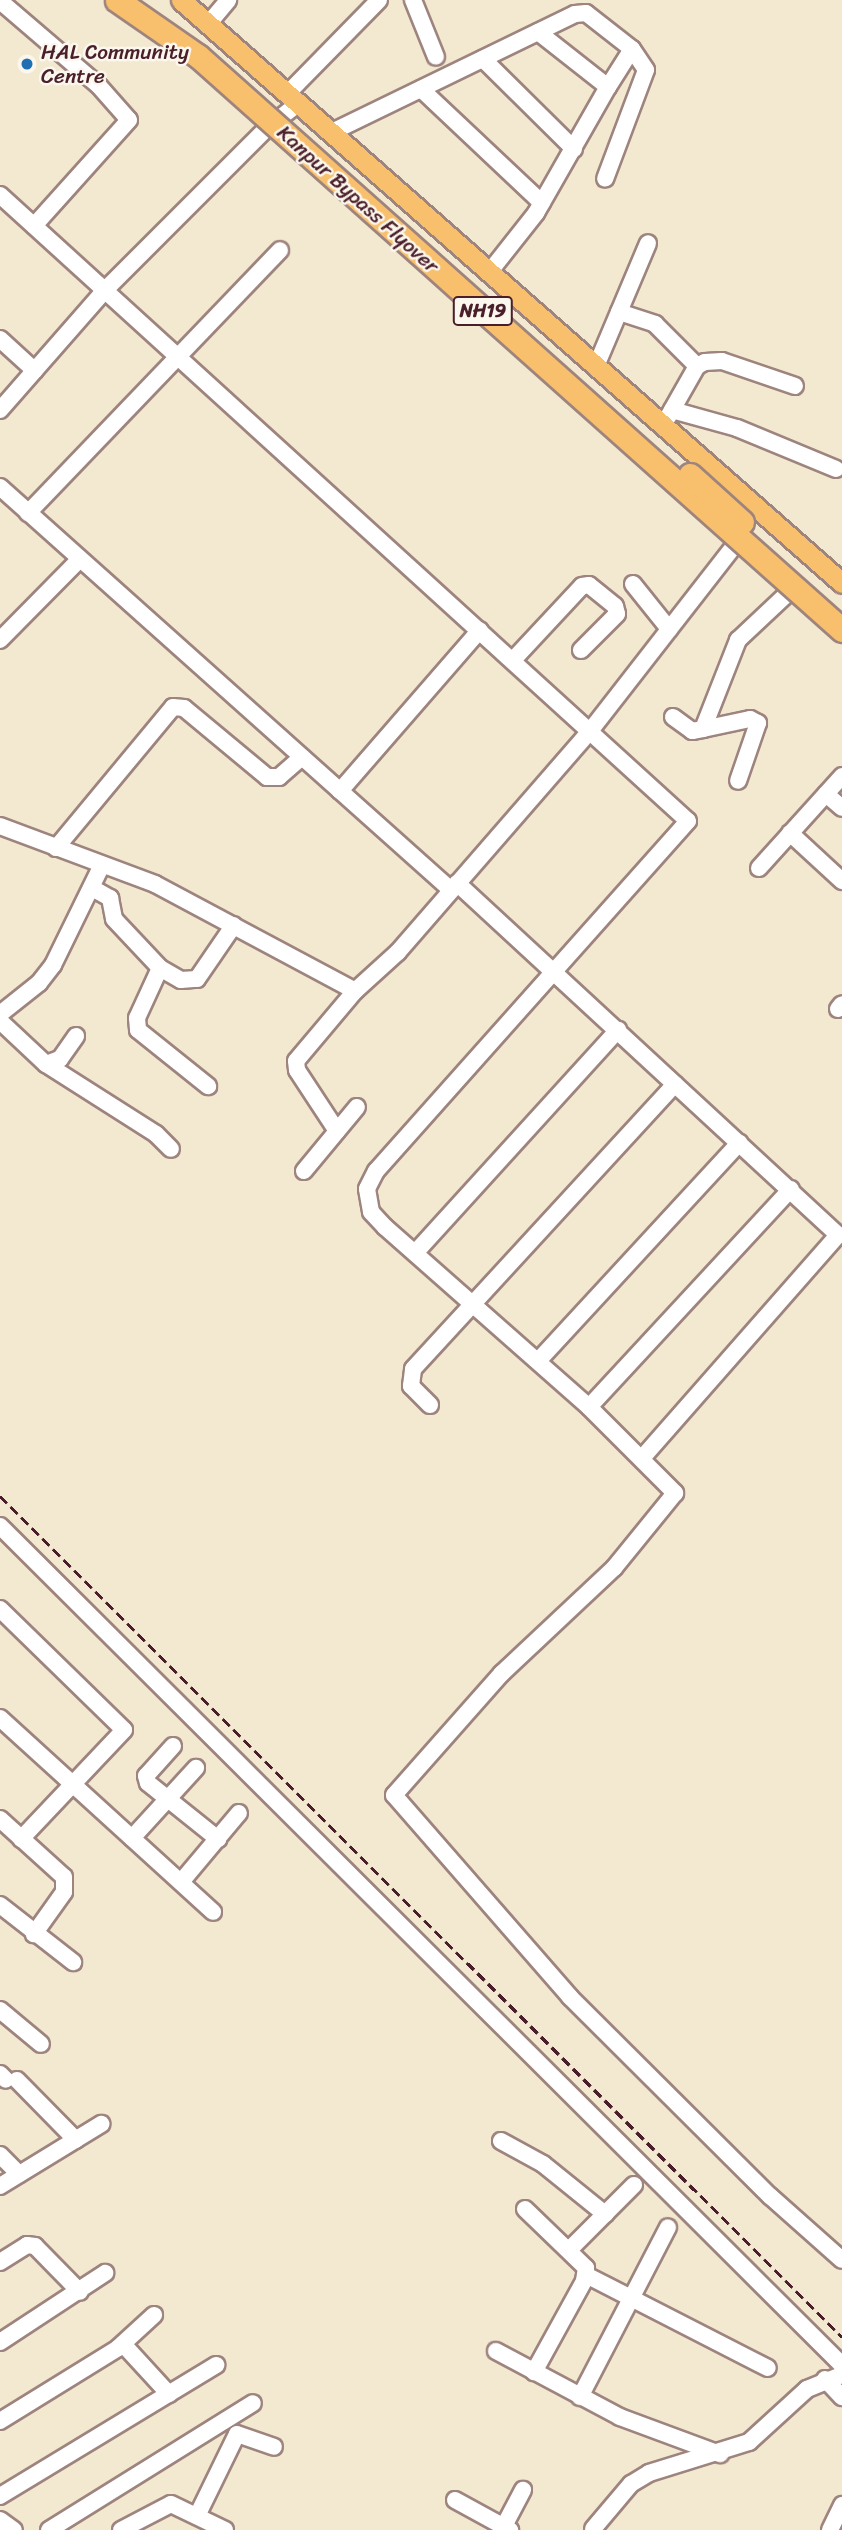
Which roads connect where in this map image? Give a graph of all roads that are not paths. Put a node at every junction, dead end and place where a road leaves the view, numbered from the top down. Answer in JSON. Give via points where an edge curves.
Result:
{"nodes":[{"id":1,"x":117,"y":0,"type":"edge"},
{"id":2,"x":127,"y":0,"type":"edge"},
{"id":3,"x":139,"y":0,"type":"edge"},
{"id":4,"x":181,"y":0,"type":"edge"},
{"id":5,"x":229,"y":0,"type":"edge"},
{"id":6,"x":379,"y":0,"type":"edge"},
{"id":7,"x":413,"y":0,"type":"edge"},
{"id":8,"x":0,"y":2,"type":"edge"},
{"id":9,"x":209,"y":23,"type":"junction"},
{"id":10,"x":538,"y":32,"type":"junction"},
{"id":11,"x":632,"y":49,"type":"junction"},
{"id":12,"x":436,"y":57,"type":"dead end"},
{"id":13,"x":483,"y":59,"type":"junction"},
{"id":14,"x":608,"y":87,"type":"junction"},
{"id":15,"x":421,"y":89,"type":"junction"},
{"id":16,"x":294,"y":98,"type":"junction"},
{"id":17,"x":267,"y":128,"type":"junction"},
{"id":18,"x":332,"y":132,"type":"junction"},
{"id":19,"x":574,"y":149,"type":"junction"},
{"id":20,"x":605,"y":179,"type":"dead end"},
{"id":21,"x":0,"y":195,"type":"edge"},
{"id":22,"x":542,"y":203,"type":"junction"},
{"id":23,"x":34,"y":226,"type":"junction"},
{"id":24,"x":648,"y":243,"type":"dead end"},
{"id":25,"x":280,"y":250,"type":"dead end"},
{"id":26,"x":491,"y":270,"type":"junction"},
{"id":27,"x":105,"y":290,"type":"junction"},
{"id":28,"x":619,"y":312,"type":"junction"},
{"id":29,"x":0,"y":339,"type":"edge"},
{"id":30,"x":176,"y":355,"type":"junction"},
{"id":31,"x":597,"y":364,"type":"junction"},
{"id":32,"x":697,"y":366,"type":"junction"},
{"id":33,"x":35,"y":371,"type":"junction"},
{"id":34,"x":795,"y":386,"type":"dead end"},
{"id":35,"x":0,"y":410,"type":"edge"},
{"id":36,"x":668,"y":418,"type":"junction"},
{"id":37,"x":836,"y":469,"type":"dead end"},
{"id":38,"x":0,"y":487,"type":"edge"},
{"id":39,"x":28,"y":513,"type":"junction"},
{"id":40,"x":733,"y":547,"type":"junction"},
{"id":41,"x":80,"y":559,"type":"junction"},
{"id":42,"x":842,"y":583,"type":"edge"},
{"id":43,"x":633,"y":584,"type":"dead end"},
{"id":44,"x":787,"y":594,"type":"junction"},
{"id":45,"x":842,"y":610,"type":"edge"},
{"id":46,"x":669,"y":629,"type":"junction"},
{"id":47,"x":480,"y":630,"type":"junction"},
{"id":48,"x":842,"y":630,"type":"edge"},
{"id":49,"x":0,"y":640,"type":"edge"},
{"id":50,"x":842,"y":644,"type":"edge"},
{"id":51,"x":581,"y":650,"type":"dead end"},
{"id":52,"x":513,"y":660,"type":"junction"},
{"id":53,"x":673,"y":717,"type":"dead end"},
{"id":54,"x":703,"y":729,"type":"junction"},
{"id":55,"x":590,"y":731,"type":"junction"},
{"id":56,"x":302,"y":757,"type":"junction"},
{"id":57,"x":842,"y":776,"type":"edge"},
{"id":58,"x":738,"y":781,"type":"dead end"},
{"id":59,"x":340,"y":791,"type":"junction"},
{"id":60,"x":826,"y":794,"type":"junction"},
{"id":61,"x":842,"y":808,"type":"edge"},
{"id":62,"x":0,"y":826,"type":"edge"},
{"id":63,"x":790,"y":833,"type":"junction"},
{"id":64,"x":56,"y":848,"type":"junction"},
{"id":65,"x":102,"y":865,"type":"junction"},
{"id":66,"x":759,"y":868,"type":"dead end"},
{"id":67,"x":842,"y":881,"type":"edge"},
{"id":68,"x":454,"y":887,"type":"junction"},
{"id":69,"x":92,"y":888,"type":"junction"},
{"id":70,"x":234,"y":925,"type":"junction"},
{"id":71,"x":160,"y":968,"type":"junction"},
{"id":72,"x":554,"y":971,"type":"junction"},
{"id":73,"x":355,"y":991,"type":"junction"},
{"id":74,"x":0,"y":1014,"type":"edge"},
{"id":75,"x":0,"y":1021,"type":"edge"},
{"id":76,"x":618,"y":1030,"type":"junction"},
{"id":77,"x":76,"y":1036,"type":"dead end"},
{"id":78,"x":46,"y":1064,"type":"junction"},
{"id":79,"x":675,"y":1084,"type":"junction"},
{"id":80,"x":208,"y":1086,"type":"dead end"},
{"id":81,"x":356,"y":1107,"type":"dead end"},
{"id":82,"x":337,"y":1130,"type":"junction"},
{"id":83,"x":739,"y":1143,"type":"junction"},
{"id":84,"x":171,"y":1149,"type":"dead end"},
{"id":85,"x":304,"y":1171,"type":"dead end"},
{"id":86,"x":792,"y":1189,"type":"junction"},
{"id":87,"x":415,"y":1253,"type":"junction"},
{"id":88,"x":475,"y":1305,"type":"junction"},
{"id":89,"x":538,"y":1361,"type":"junction"},
{"id":90,"x":430,"y":1405,"type":"dead end"},
{"id":91,"x":589,"y":1407,"type":"junction"},
{"id":92,"x":643,"y":1457,"type":"junction"},
{"id":93,"x":0,"y":1526,"type":"edge"},
{"id":94,"x":1,"y":1613,"type":"edge"},
{"id":95,"x":0,"y":1718,"type":"edge"},
{"id":96,"x":173,"y":1746,"type":"dead end"},
{"id":97,"x":196,"y":1769,"type":"dead end"},
{"id":98,"x":74,"y":1784,"type":"junction"},
{"id":99,"x":168,"y":1799,"type":"junction"},
{"id":100,"x":239,"y":1813,"type":"dead end"},
{"id":101,"x":0,"y":1819,"type":"edge"},
{"id":102,"x":132,"y":1838,"type":"junction"},
{"id":103,"x":21,"y":1839,"type":"junction"},
{"id":104,"x":218,"y":1839,"type":"junction"},
{"id":105,"x":181,"y":1882,"type":"junction"},
{"id":106,"x":0,"y":1905,"type":"edge"},
{"id":107,"x":213,"y":1912,"type":"dead end"},
{"id":108,"x":34,"y":1934,"type":"junction"},
{"id":109,"x":73,"y":1962,"type":"dead end"},
{"id":110,"x":0,"y":2010,"type":"edge"},
{"id":111,"x":41,"y":2044,"type":"dead end"},
{"id":112,"x":8,"y":2078,"type":"edge"},
{"id":113,"x":102,"y":2124,"type":"dead end"},
{"id":114,"x":76,"y":2140,"type":"junction"},
{"id":115,"x":501,"y":2141,"type":"dead end"},
{"id":116,"x":0,"y":2155,"type":"edge"},
{"id":117,"x":19,"y":2174,"type":"junction"},
{"id":118,"x":634,"y":2185,"type":"dead end"},
{"id":119,"x":0,"y":2186,"type":"edge"},
{"id":120,"x":525,"y":2209,"type":"dead end"},
{"id":121,"x":605,"y":2214,"type":"junction"},
{"id":122,"x":668,"y":2227,"type":"dead end"},
{"id":123,"x":569,"y":2250,"type":"junction"},
{"id":124,"x":842,"y":2260,"type":"edge"},
{"id":125,"x":0,"y":2262,"type":"edge"},
{"id":126,"x":105,"y":2273,"type":"dead end"},
{"id":127,"x":586,"y":2275,"type":"junction"},
{"id":128,"x":80,"y":2292,"type":"junction"},
{"id":129,"x":631,"y":2298,"type":"junction"},
{"id":130,"x":154,"y":2315,"type":"dead end"},
{"id":131,"x":0,"y":2342,"type":"edge"},
{"id":132,"x":123,"y":2344,"type":"junction"},
{"id":133,"x":496,"y":2351,"type":"dead end"},
{"id":134,"x":216,"y":2365,"type":"dead end"},
{"id":135,"x":842,"y":2365,"type":"edge"},
{"id":136,"x":768,"y":2368,"type":"dead end"},
{"id":137,"x":534,"y":2372,"type":"junction"},
{"id":138,"x":842,"y":2375,"type":"edge"},
{"id":139,"x":825,"y":2379,"type":"junction"},
{"id":140,"x":169,"y":2394,"type":"junction"},
{"id":141,"x":842,"y":2396,"type":"edge"},
{"id":142,"x":580,"y":2397,"type":"junction"},
{"id":143,"x":253,"y":2403,"type":"dead end"},
{"id":144,"x":0,"y":2421,"type":"edge"},
{"id":145,"x":274,"y":2447,"type":"dead end"},
{"id":146,"x":720,"y":2454,"type":"junction"},
{"id":147,"x":523,"y":2490,"type":"dead end"},
{"id":148,"x":0,"y":2496,"type":"edge"},
{"id":149,"x":455,"y":2501,"type":"dead end"},
{"id":150,"x":842,"y":2505,"type":"edge"},
{"id":151,"x":197,"y":2516,"type":"junction"},
{"id":152,"x":507,"y":2528,"type":"edge"},
{"id":153,"x":125,"y":2529,"type":"edge"},
{"id":154,"x":49,"y":2530,"type":"edge"},
{"id":155,"x":225,"y":2530,"type":"edge"},
{"id":156,"x":591,"y":2530,"type":"edge"},
{"id":157,"x":830,"y":2530,"type":"edge"}],
"edges":[{"from":1,"to":48,"type":"highway","name":"Kanpur Bypass Flyover","number":"NH19","bridge":true,"via":[[198,56]]},
{"from":2,"to":17,"type":"main road"},
{"from":3,"to":45,"type":"highway","name":"Kanpur Bypass Flyover","number":"NH19","bridge":true,"via":[[254,86]]},
{"from":4,"to":9,"type":"main road"},
{"from":5,"to":9,"type":"street"},
{"from":6,"to":16,"type":"street"},
{"from":7,"to":12,"type":"street"},
{"from":8,"to":23,"type":"street","via":[[99,86],[130,120]]},
{"from":9,"to":16,"type":"main road"},
{"from":10,"to":11,"type":"street","via":[[586,13]]},
{"from":10,"to":13,"type":"street"},
{"from":10,"to":14,"type":"street"},
{"from":11,"to":14,"type":"street"},
{"from":11,"to":20,"type":"street","via":[[645,66],[646,78]]},
{"from":13,"to":15,"type":"street"},
{"from":13,"to":19,"type":"street"},
{"from":14,"to":19,"type":"street"},
{"from":15,"to":18,"type":"street"},
{"from":15,"to":22,"type":"street"},
{"from":16,"to":17,"type":"street"},
{"from":16,"to":18,"type":"main road"},
{"from":17,"to":27,"type":"street"},
{"from":17,"to":40,"type":"main road"},
{"from":18,"to":26,"type":"main road"},
{"from":19,"to":22,"type":"street"},
{"from":21,"to":23,"type":"street"},
{"from":22,"to":26,"type":"street"},
{"from":23,"to":27,"type":"street"},
{"from":24,"to":28,"type":"street"},
{"from":25,"to":30,"type":"street"},
{"from":26,"to":31,"type":"main road"},
{"from":27,"to":30,"type":"street"},
{"from":27,"to":33,"type":"street"},
{"from":28,"to":31,"type":"street"},
{"from":28,"to":32,"type":"street","via":[[655,324]]},
{"from":29,"to":33,"type":"street"},
{"from":30,"to":39,"type":"street"},
{"from":30,"to":47,"type":"street"},
{"from":31,"to":36,"type":"main road"},
{"from":32,"to":34,"type":"street","via":[[722,361]]},
{"from":32,"to":36,"type":"street"},
{"from":33,"to":35,"type":"street"},
{"from":36,"to":37,"type":"street","via":[[737,428]]},
{"from":36,"to":42,"type":"main road"},
{"from":38,"to":39,"type":"street"},
{"from":39,"to":41,"type":"street"},
{"from":40,"to":44,"type":"main road"},
{"from":40,"to":46,"type":"street"},
{"from":41,"to":49,"type":"street"},
{"from":41,"to":56,"type":"street"},
{"from":43,"to":46,"type":"street"},
{"from":44,"to":50,"type":"main road"},
{"from":44,"to":54,"type":"street","via":[[738,640]]},
{"from":46,"to":55,"type":"street"},
{"from":47,"to":52,"type":"street"},
{"from":47,"to":59,"type":"street"},
{"from":51,"to":52,"type":"street","via":[[617,614],[615,606],[589,585],[582,586]]},
{"from":52,"to":55,"type":"street"},
{"from":53,"to":54,"type":"street","via":[[692,731]]},
{"from":54,"to":58,"type":"street","via":[[750,719],[758,723]]},
{"from":55,"to":68,"type":"street"},
{"from":55,"to":72,"type":"street","via":[[688,821]]},
{"from":56,"to":59,"type":"street"},
{"from":56,"to":64,"type":"street","via":[[279,777],[267,777],[184,708],[173,707]]},
{"from":57,"to":60,"type":"street"},
{"from":59,"to":68,"type":"street"},
{"from":60,"to":61,"type":"street"},
{"from":60,"to":63,"type":"street"},
{"from":62,"to":64,"type":"street"},
{"from":63,"to":66,"type":"street"},
{"from":63,"to":67,"type":"street"},
{"from":64,"to":65,"type":"street"},
{"from":65,"to":69,"type":"street"},
{"from":65,"to":70,"type":"street","via":[[155,884]]},
{"from":68,"to":72,"type":"street"},
{"from":68,"to":73,"type":"street","via":[[398,952]]},
{"from":69,"to":71,"type":"street","via":[[110,898],[114,919]]},
{"from":69,"to":74,"type":"street","via":[[53,965],[39,983]]},
{"from":70,"to":71,"type":"street","via":[[197,979],[181,980]]},
{"from":70,"to":73,"type":"street"},
{"from":71,"to":80,"type":"street","via":[[137,1018],[138,1030]]},
{"from":72,"to":76,"type":"street"},
{"from":72,"to":87,"type":"street","via":[[370,1180],[367,1202],[371,1212]]},
{"from":73,"to":82,"type":"street","via":[[296,1061],[297,1070]]},
{"from":75,"to":78,"type":"street"},
{"from":76,"to":79,"type":"street"},
{"from":76,"to":87,"type":"street"},
{"from":77,"to":78,"type":"street","via":[[60,1059]]},
{"from":78,"to":84,"type":"street","via":[[156,1134]]},
{"from":79,"to":83,"type":"street"},
{"from":79,"to":88,"type":"street"},
{"from":81,"to":82,"type":"street"},
{"from":82,"to":85,"type":"street"},
{"from":83,"to":86,"type":"street"},
{"from":83,"to":89,"type":"street"},
{"from":86,"to":91,"type":"street"},
{"from":86,"to":92,"type":"street","via":[[836,1228],[836,1241]]},
{"from":87,"to":88,"type":"street"},
{"from":88,"to":89,"type":"street"},
{"from":88,"to":90,"type":"street","via":[[410,1374],[411,1386]]},
{"from":89,"to":91,"type":"street"},
{"from":91,"to":92,"type":"street"},
{"from":92,"to":124,"type":"street","via":[[674,1488],[674,1499],[614,1568],[520,1656],[397,1789],[395,1801],[570,1997],[770,2196]]},
{"from":93,"to":135,"type":"street"},
{"from":94,"to":98,"type":"street","via":[[123,1727],[122,1734]]},
{"from":95,"to":98,"type":"street"},
{"from":96,"to":99,"type":"street","via":[[146,1779]]},
{"from":97,"to":99,"type":"street"},
{"from":98,"to":102,"type":"street"},
{"from":98,"to":103,"type":"street"},
{"from":99,"to":102,"type":"street"},
{"from":99,"to":104,"type":"street"},
{"from":100,"to":104,"type":"street"},
{"from":101,"to":103,"type":"street"},
{"from":102,"to":105,"type":"street"},
{"from":103,"to":108,"type":"street","via":[[64,1877],[67,1885]]},
{"from":104,"to":105,"type":"street"},
{"from":105,"to":107,"type":"street"},
{"from":106,"to":108,"type":"street"},
{"from":108,"to":109,"type":"street"},
{"from":110,"to":111,"type":"street"},
{"from":112,"to":114,"type":"street"},
{"from":113,"to":114,"type":"street"},
{"from":114,"to":117,"type":"street"},
{"from":115,"to":121,"type":"street","via":[[542,2164]]},
{"from":116,"to":117,"type":"street"},
{"from":117,"to":119,"type":"street"},
{"from":118,"to":121,"type":"street"},
{"from":120,"to":123,"type":"street"},
{"from":121,"to":123,"type":"street"},
{"from":122,"to":129,"type":"street"},
{"from":123,"to":127,"type":"street","via":[[583,2262]]},
{"from":125,"to":128,"type":"street","via":[[27,2245],[35,2246]]},
{"from":126,"to":128,"type":"street"},
{"from":127,"to":129,"type":"street"},
{"from":127,"to":137,"type":"street"},
{"from":128,"to":131,"type":"street"},
{"from":129,"to":136,"type":"street"},
{"from":129,"to":142,"type":"street"},
{"from":130,"to":132,"type":"street"},
{"from":132,"to":140,"type":"street"},
{"from":132,"to":144,"type":"street"},
{"from":133,"to":137,"type":"street"},
{"from":134,"to":140,"type":"street"},
{"from":137,"to":142,"type":"street"},
{"from":138,"to":139,"type":"street"},
{"from":139,"to":141,"type":"street"},
{"from":139,"to":146,"type":"street","via":[[789,2403],[749,2442]]},
{"from":140,"to":148,"type":"street"},
{"from":142,"to":146,"type":"street"},
{"from":143,"to":154,"type":"street"},
{"from":145,"to":151,"type":"street","via":[[237,2434]]},
{"from":146,"to":156,"type":"street","via":[[649,2473],[624,2490]]},
{"from":147,"to":152,"type":"street"},
{"from":149,"to":152,"type":"street"},
{"from":150,"to":157,"type":"street"},
{"from":151,"to":153,"type":"street","via":[[165,2504]]},
{"from":151,"to":155,"type":"street"}]}
